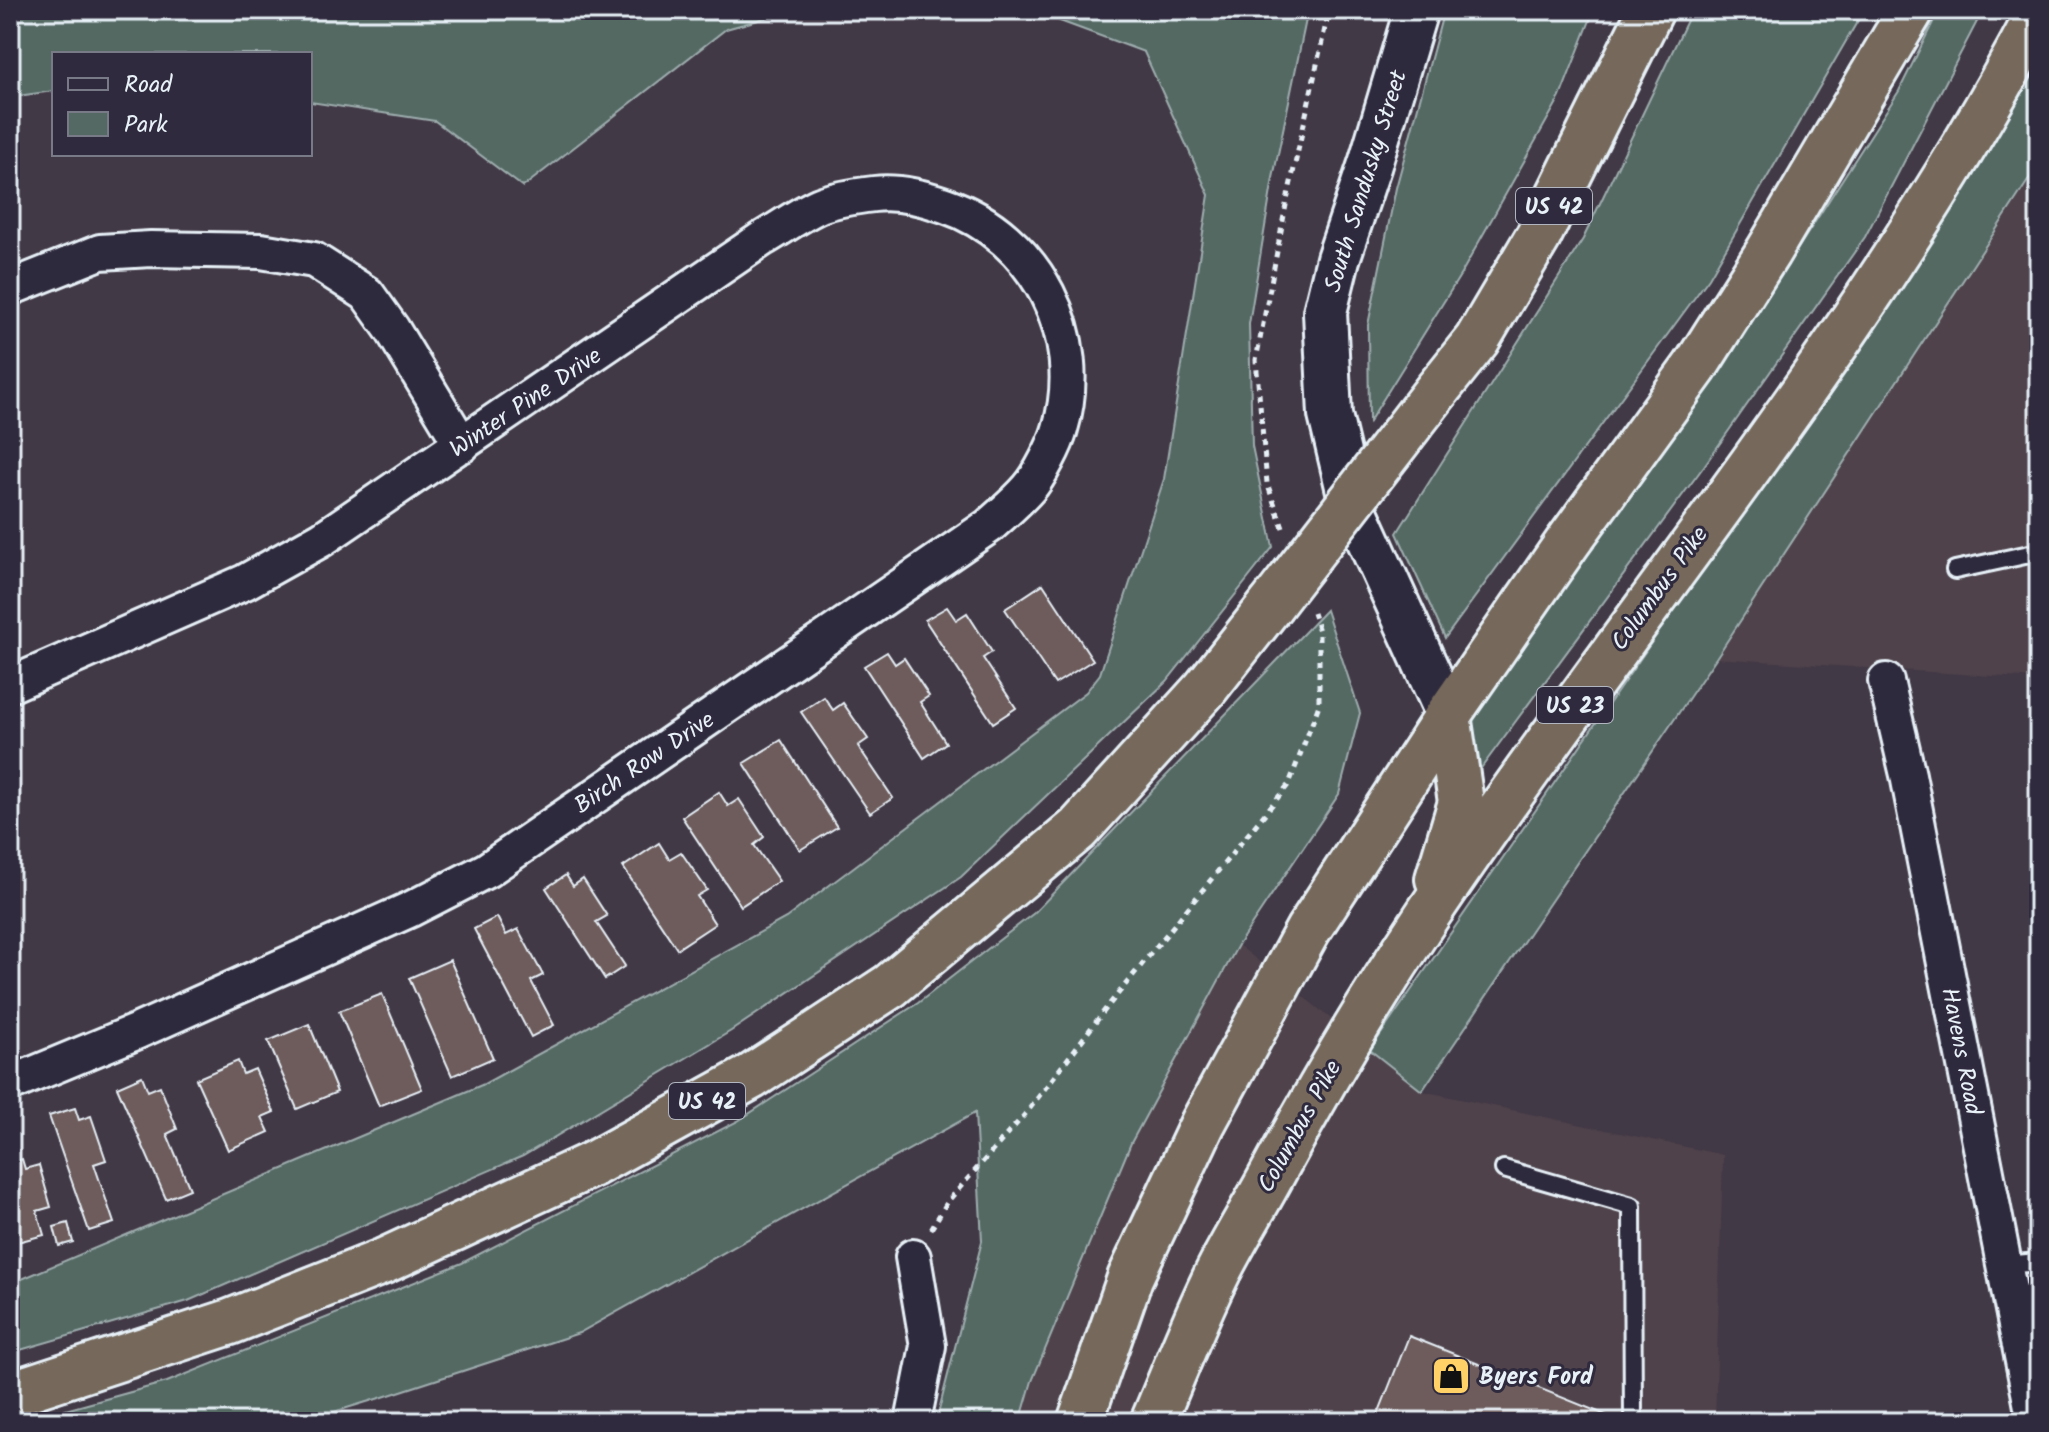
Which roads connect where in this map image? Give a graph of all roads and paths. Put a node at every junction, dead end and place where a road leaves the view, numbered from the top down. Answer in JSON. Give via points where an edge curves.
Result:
{"nodes":[{"id":1,"x":1416,"y":10,"type":"edge"},
{"id":2,"x":1651,"y":10,"type":"edge"},
{"id":3,"x":1911,"y":10,"type":"edge"},
{"id":4,"x":2039,"y":13,"type":"edge"},
{"id":5,"x":1030,"y":266,"type":"joint"},
{"id":6,"x":10,"y":288,"type":"edge"},
{"id":7,"x":462,"y":445,"type":"junction"},
{"id":8,"x":2039,"y":552,"type":"edge"},
{"id":9,"x":1955,"y":570,"type":"dead end"},
{"id":10,"x":1886,"y":681,"type":"dead end"},
{"id":11,"x":10,"y":685,"type":"edge"},
{"id":12,"x":1448,"y":715,"type":"junction"},
{"id":13,"x":1427,"y":916,"type":"junction"},
{"id":14,"x":10,"y":1084,"type":"edge"},
{"id":15,"x":1504,"y":1169,"type":"dead end"},
{"id":16,"x":913,"y":1257,"type":"dead end"},
{"id":17,"x":2039,"y":1262,"type":"edge"},
{"id":18,"x":2004,"y":1265,"type":"junction"},
{"id":19,"x":10,"y":1394,"type":"edge"},
{"id":20,"x":913,"y":1422,"type":"edge"},
{"id":21,"x":1080,"y":1422,"type":"edge"},
{"id":22,"x":1153,"y":1422,"type":"edge"},
{"id":23,"x":1633,"y":1422,"type":"edge"},
{"id":24,"x":2035,"y":1422,"type":"edge"}],
"edges":[{"from":1,"to":12,"type":"street","name":"South Sandusky Street","via":[[1325,312],[1330,415],[1350,499]]},
{"from":2,"to":19,"type":"highway","number":"US 42","bridge":true,"via":[[1538,237],[1477,340],[1205,689],[1078,829],[890,986],[751,1077],[593,1164],[384,1261],[230,1322]]},
{"from":3,"to":12,"type":"highway","via":[[1695,367]]},
{"from":4,"to":13,"type":"highway","name":"Columbus Pike","number":"US 23","via":[[1974,129],[1819,367]]},
{"from":5,"to":7,"type":"street","name":"Winter Pine Drive","via":[[997,231],[967,213],[918,196],[876,193],[821,205],[762,239]]},
{"from":5,"to":14,"type":"street","name":"Birch Row Drive","via":[[1047,290],[1064,335],[1068,388],[1060,431],[1030,487],[989,526],[487,870],[411,909]]},
{"from":6,"to":7,"type":"street","via":[[100,252],[261,251],[314,260],[367,294]]},
{"from":7,"to":11,"type":"street","name":"Winter Pine Drive","via":[[322,539],[245,582]]},
{"from":8,"to":9,"type":"lane"},
{"from":10,"to":18,"type":"street","name":"Havens Road"},
{"from":12,"to":13,"type":"highway","via":[[1461,802]]},
{"from":12,"to":21,"type":"highway","via":[[1308,930],[1203,1123],[1130,1278]]},
{"from":13,"to":22,"type":"highway","name":"Columbus Pike","number":"US 23","via":[[1305,1112],[1217,1275]]},
{"from":15,"to":23,"type":"lane","via":[[1632,1206]]},
{"from":16,"to":20,"type":"street","via":[[928,1346]]},
{"from":17,"to":18,"type":"lane"},
{"from":18,"to":24,"type":"street","name":"Havens Road"}]}
